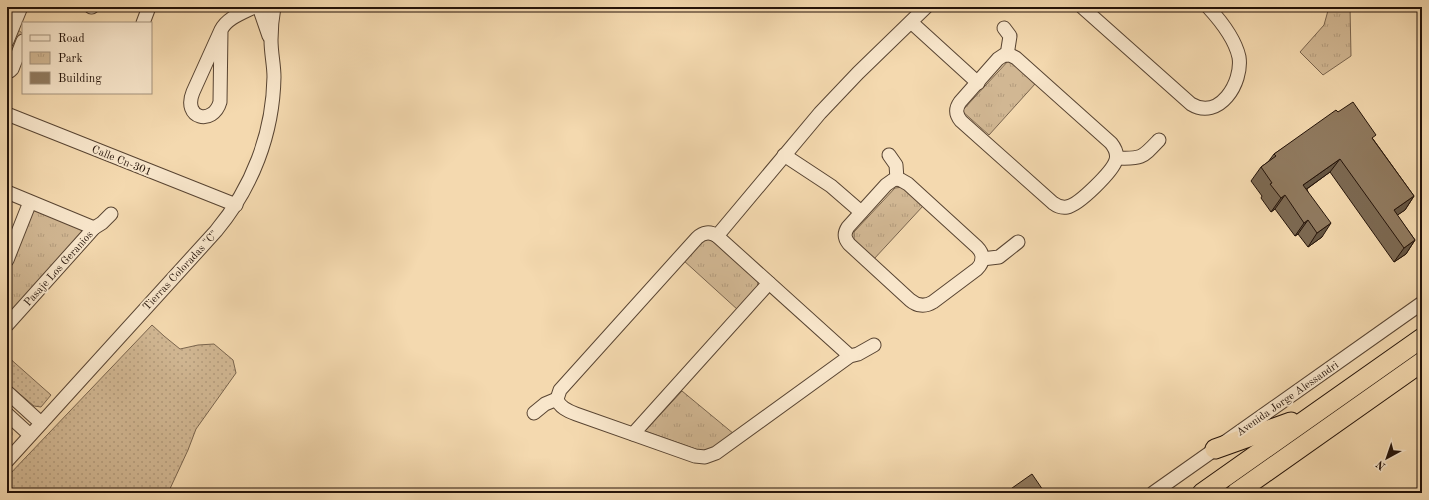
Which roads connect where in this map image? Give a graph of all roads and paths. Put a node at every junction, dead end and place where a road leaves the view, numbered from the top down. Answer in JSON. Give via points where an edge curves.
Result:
{"nodes":[{"id":1,"x":149,"y":7,"type":"edge"},
{"id":2,"x":254,"y":7,"type":"edge"},
{"id":3,"x":259,"y":7,"type":"edge"},
{"id":4,"x":274,"y":7,"type":"edge"},
{"id":5,"x":926,"y":7,"type":"edge"},
{"id":6,"x":1082,"y":7,"type":"edge"},
{"id":7,"x":1208,"y":7,"type":"edge"},
{"id":8,"x":21,"y":16,"type":"edge"},
{"id":9,"x":143,"y":22,"type":"edge"},
{"id":10,"x":911,"y":22,"type":"junction"},
{"id":11,"x":1004,"y":28,"type":"dead end"},
{"id":12,"x":221,"y":30,"type":"junction"},
{"id":13,"x":7,"y":40,"type":"edge"},
{"id":14,"x":271,"y":42,"type":"junction"},
{"id":15,"x":22,"y":46,"type":"edge"},
{"id":16,"x":1007,"y":55,"type":"junction"},
{"id":17,"x":7,"y":71,"type":"edge"},
{"id":18,"x":978,"y":82,"type":"junction"},
{"id":19,"x":7,"y":114,"type":"edge"},
{"id":20,"x":1159,"y":140,"type":"dead end"},
{"id":21,"x":784,"y":155,"type":"junction"},
{"id":22,"x":889,"y":155,"type":"dead end"},
{"id":23,"x":1117,"y":158,"type":"junction"},
{"id":24,"x":897,"y":179,"type":"junction"},
{"id":25,"x":7,"y":192,"type":"edge"},
{"id":26,"x":30,"y":202,"type":"junction"},
{"id":27,"x":236,"y":205,"type":"junction"},
{"id":28,"x":861,"y":212,"type":"junction"},
{"id":29,"x":112,"y":214,"type":"dead end"},
{"id":30,"x":94,"y":228,"type":"junction"},
{"id":31,"x":717,"y":236,"type":"junction"},
{"id":32,"x":1018,"y":242,"type":"dead end"},
{"id":33,"x":982,"y":259,"type":"junction"},
{"id":34,"x":7,"y":260,"type":"edge"},
{"id":35,"x":769,"y":283,"type":"junction"},
{"id":36,"x":1422,"y":303,"type":"edge"},
{"id":37,"x":7,"y":325,"type":"edge"},
{"id":38,"x":1422,"y":338,"type":"edge"},
{"id":39,"x":874,"y":345,"type":"dead end"},
{"id":40,"x":850,"y":356,"type":"junction"},
{"id":41,"x":1422,"y":362,"type":"edge"},
{"id":42,"x":7,"y":392,"type":"edge"},
{"id":43,"x":557,"y":398,"type":"junction"},
{"id":44,"x":534,"y":413,"type":"dead end"},
{"id":45,"x":7,"y":414,"type":"edge"},
{"id":46,"x":1313,"y":415,"type":"junction"},
{"id":47,"x":41,"y":423,"type":"junction"},
{"id":48,"x":633,"y":434,"type":"junction"},
{"id":49,"x":30,"y":435,"type":"junction"},
{"id":50,"x":1215,"y":449,"type":"junction"},
{"id":51,"x":7,"y":461,"type":"edge"},
{"id":52,"x":1153,"y":493,"type":"edge"},
{"id":53,"x":1202,"y":493,"type":"edge"},
{"id":54,"x":1236,"y":493,"type":"edge"}],
"edges":[{"from":1,"to":9,"type":"street"},
{"from":2,"to":12,"type":"street","via":[[230,19]]},
{"from":3,"to":14,"type":"street","name":"Tierras Coloradas \"C\""},
{"from":4,"to":14,"type":"street","name":"Tierras Coloradas \"C\""},
{"from":5,"to":10,"type":"street"},
{"from":6,"to":7,"type":"street","via":[[1191,104],[1208,109],[1221,102],[1232,89],[1239,63],[1230,36]]},
{"from":8,"to":13,"type":"street"},
{"from":10,"to":18,"type":"street"},
{"from":10,"to":21,"type":"street","via":[[838,94]]},
{"from":11,"to":16,"type":"street","via":[[1010,36]]},
{"from":12,"to":12,"type":"street","via":[[190,98],[191,109],[200,116],[213,114],[219,107]]},
{"from":14,"to":27,"type":"street","name":"Tierras Coloradas \"C\"","via":[[274,77],[268,130],[256,166]]},
{"from":15,"to":17,"type":"street","via":[[12,69]]},
{"from":16,"to":18,"type":"street","via":[[998,59]]},
{"from":16,"to":23,"type":"street","via":[[1016,58],[1111,143],[1116,150]]},
{"from":18,"to":23,"type":"street","via":[[958,105],[956,112],[959,118],[1057,206],[1070,206],[1086,195],[1113,166]]},
{"from":19,"to":27,"type":"street","name":"Calle Cn-301"},
{"from":20,"to":23,"type":"street","via":[[1140,157]]},
{"from":21,"to":28,"type":"street","via":[[831,186]]},
{"from":21,"to":31,"type":"street"},
{"from":22,"to":24,"type":"street","via":[[896,165]]},
{"from":24,"to":28,"type":"street","via":[[886,185]]},
{"from":24,"to":33,"type":"street","via":[[908,184],[977,247]]},
{"from":25,"to":26,"type":"street"},
{"from":26,"to":30,"type":"street"},
{"from":26,"to":34,"type":"street"},
{"from":27,"to":47,"type":"street","name":"Tierras Coloradas \"C\"","via":[[216,231]]},
{"from":28,"to":33,"type":"street","via":[[846,230],[846,240],[917,304],[933,302],[977,269]]},
{"from":29,"to":30,"type":"street","name":"Pasaje Los Geranios"},
{"from":30,"to":37,"type":"street","name":"Pasaje Los Geranios"},
{"from":31,"to":35,"type":"street"},
{"from":31,"to":43,"type":"street","via":[[704,233],[697,238],[560,390]]},
{"from":32,"to":33,"type":"street","via":[[999,257]]},
{"from":35,"to":40,"type":"street"},
{"from":35,"to":48,"type":"street"},
{"from":36,"to":50,"type":"street","name":"Avenida Jorge Alessandri"},
{"from":38,"to":46,"type":"highway"},
{"from":39,"to":40,"type":"street"},
{"from":40,"to":48,"type":"street","via":[[711,455],[695,456]]},
{"from":41,"to":54,"type":"highway"},
{"from":42,"to":47,"type":"street"},
{"from":43,"to":44,"type":"street"},
{"from":43,"to":48,"type":"street","via":[[568,411]]},
{"from":45,"to":49,"type":"street"},
{"from":46,"to":50,"type":"highway"},
{"from":46,"to":53,"type":"highway"},
{"from":47,"to":49,"type":"street","name":"Tierras Coloradas \"C\""},
{"from":49,"to":51,"type":"street","name":"Tierras Coloradas \"C\""},
{"from":50,"to":52,"type":"street","name":"Avenida Jorge Alessandri"}]}
